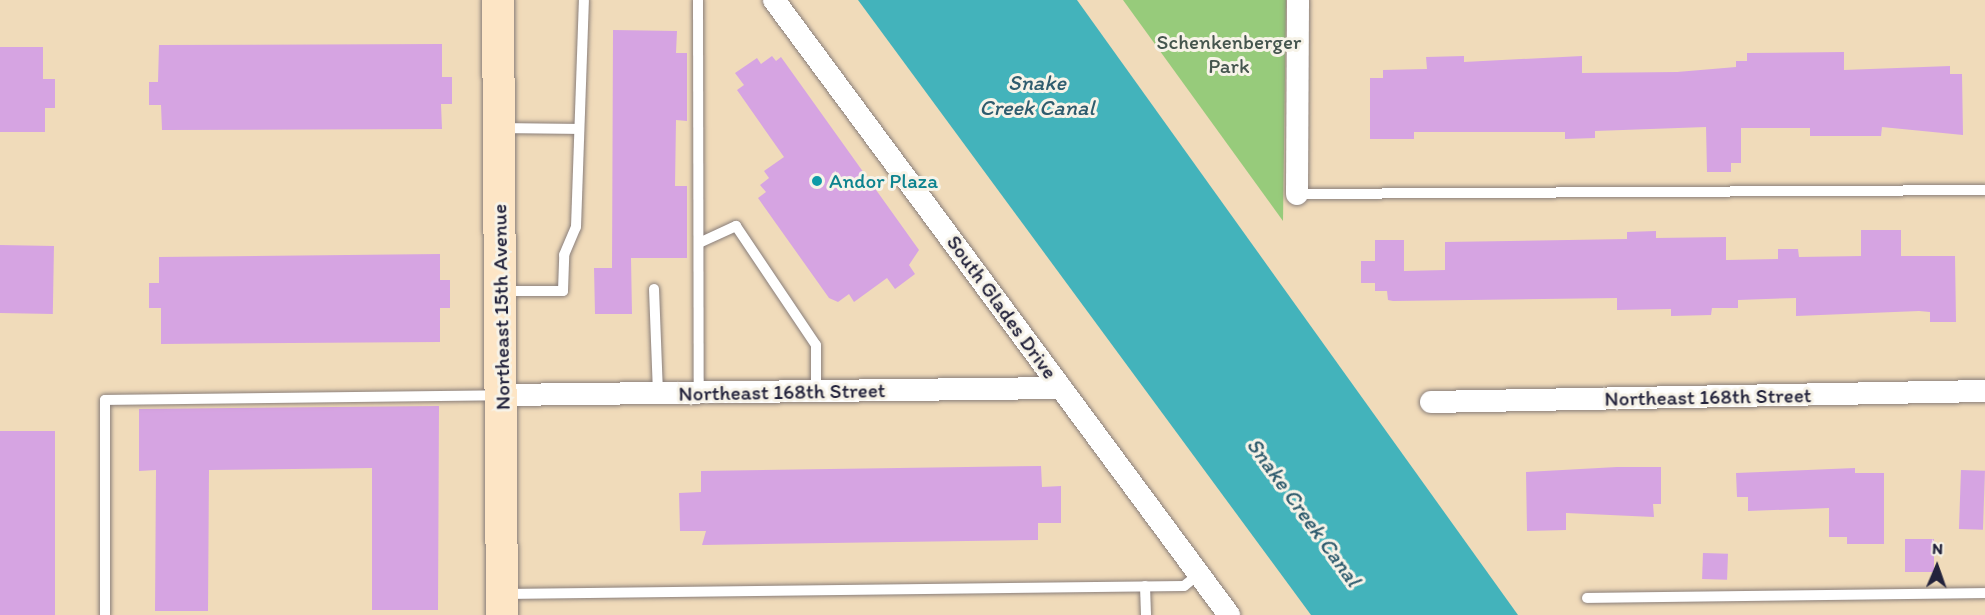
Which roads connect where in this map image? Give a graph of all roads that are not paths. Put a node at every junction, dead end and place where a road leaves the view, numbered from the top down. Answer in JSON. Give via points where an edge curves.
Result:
{"nodes":[{"id":1,"x":498,"y":0,"type":"edge"},
{"id":2,"x":584,"y":0,"type":"edge"},
{"id":3,"x":698,"y":0,"type":"edge"},
{"id":4,"x":774,"y":0,"type":"edge"},
{"id":5,"x":1298,"y":0,"type":"edge"},
{"id":6,"x":499,"y":128,"type":"junction"},
{"id":7,"x":579,"y":129,"type":"junction"},
{"id":8,"x":1985,"y":190,"type":"edge"},
{"id":9,"x":1297,"y":194,"type":"joint"},
{"id":10,"x":699,"y":243,"type":"junction"},
{"id":11,"x":654,"y":289,"type":"dead end"},
{"id":12,"x":501,"y":291,"type":"junction"},
{"id":13,"x":1061,"y":388,"type":"junction"},
{"id":14,"x":816,"y":391,"type":"junction"},
{"id":15,"x":1985,"y":392,"type":"edge"},
{"id":16,"x":658,"y":393,"type":"junction"},
{"id":17,"x":699,"y":393,"type":"junction"},
{"id":18,"x":502,"y":395,"type":"junction"},
{"id":19,"x":1431,"y":402,"type":"dead end"},
{"id":20,"x":1199,"y":574,"type":"junction"},
{"id":21,"x":1145,"y":586,"type":"junction"},
{"id":22,"x":1985,"y":593,"type":"edge"},
{"id":23,"x":1587,"y":598,"type":"dead end"},
{"id":24,"x":502,"y":604,"type":"edge"},
{"id":25,"x":105,"y":615,"type":"edge"},
{"id":26,"x":1146,"y":615,"type":"edge"},
{"id":27,"x":1229,"y":615,"type":"edge"}],
"edges":[{"from":1,"to":6,"type":"street","name":"Northeast 15th Avenue"},
{"from":2,"to":7,"type":"lane"},
{"from":3,"to":10,"type":"lane"},
{"from":4,"to":13,"type":"street","name":"South Glades Drive"},
{"from":5,"to":9,"type":"street"},
{"from":6,"to":7,"type":"lane"},
{"from":6,"to":12,"type":"street","name":"Northeast 15th Avenue"},
{"from":7,"to":12,"type":"lane","via":[[576,227],[564,255],[563,291]]},
{"from":8,"to":9,"type":"lane"},
{"from":10,"to":14,"type":"lane","via":[[736,226],[816,345]]},
{"from":10,"to":17,"type":"lane"},
{"from":11,"to":16,"type":"lane"},
{"from":12,"to":18,"type":"street","name":"Northeast 15th Avenue"},
{"from":13,"to":14,"type":"street","name":"Northeast 168th Street"},
{"from":13,"to":20,"type":"street","name":"South Glades Drive"},
{"from":14,"to":17,"type":"street","name":"Northeast 168th Street"},
{"from":15,"to":19,"type":"street","name":"Northeast 168th Street"},
{"from":16,"to":17,"type":"street","name":"Northeast 168th Street"},
{"from":16,"to":18,"type":"street","name":"Northeast 168th Street"},
{"from":18,"to":24,"type":"street","name":"Northeast 15th Avenue"},
{"from":18,"to":25,"type":"lane","via":[[105,400]]},
{"from":20,"to":21,"type":"lane","via":[[1184,586]]},
{"from":20,"to":27,"type":"street","name":"South Glades Drive"},
{"from":21,"to":24,"type":"lane"},
{"from":21,"to":26,"type":"lane"},
{"from":22,"to":23,"type":"lane"}]}
